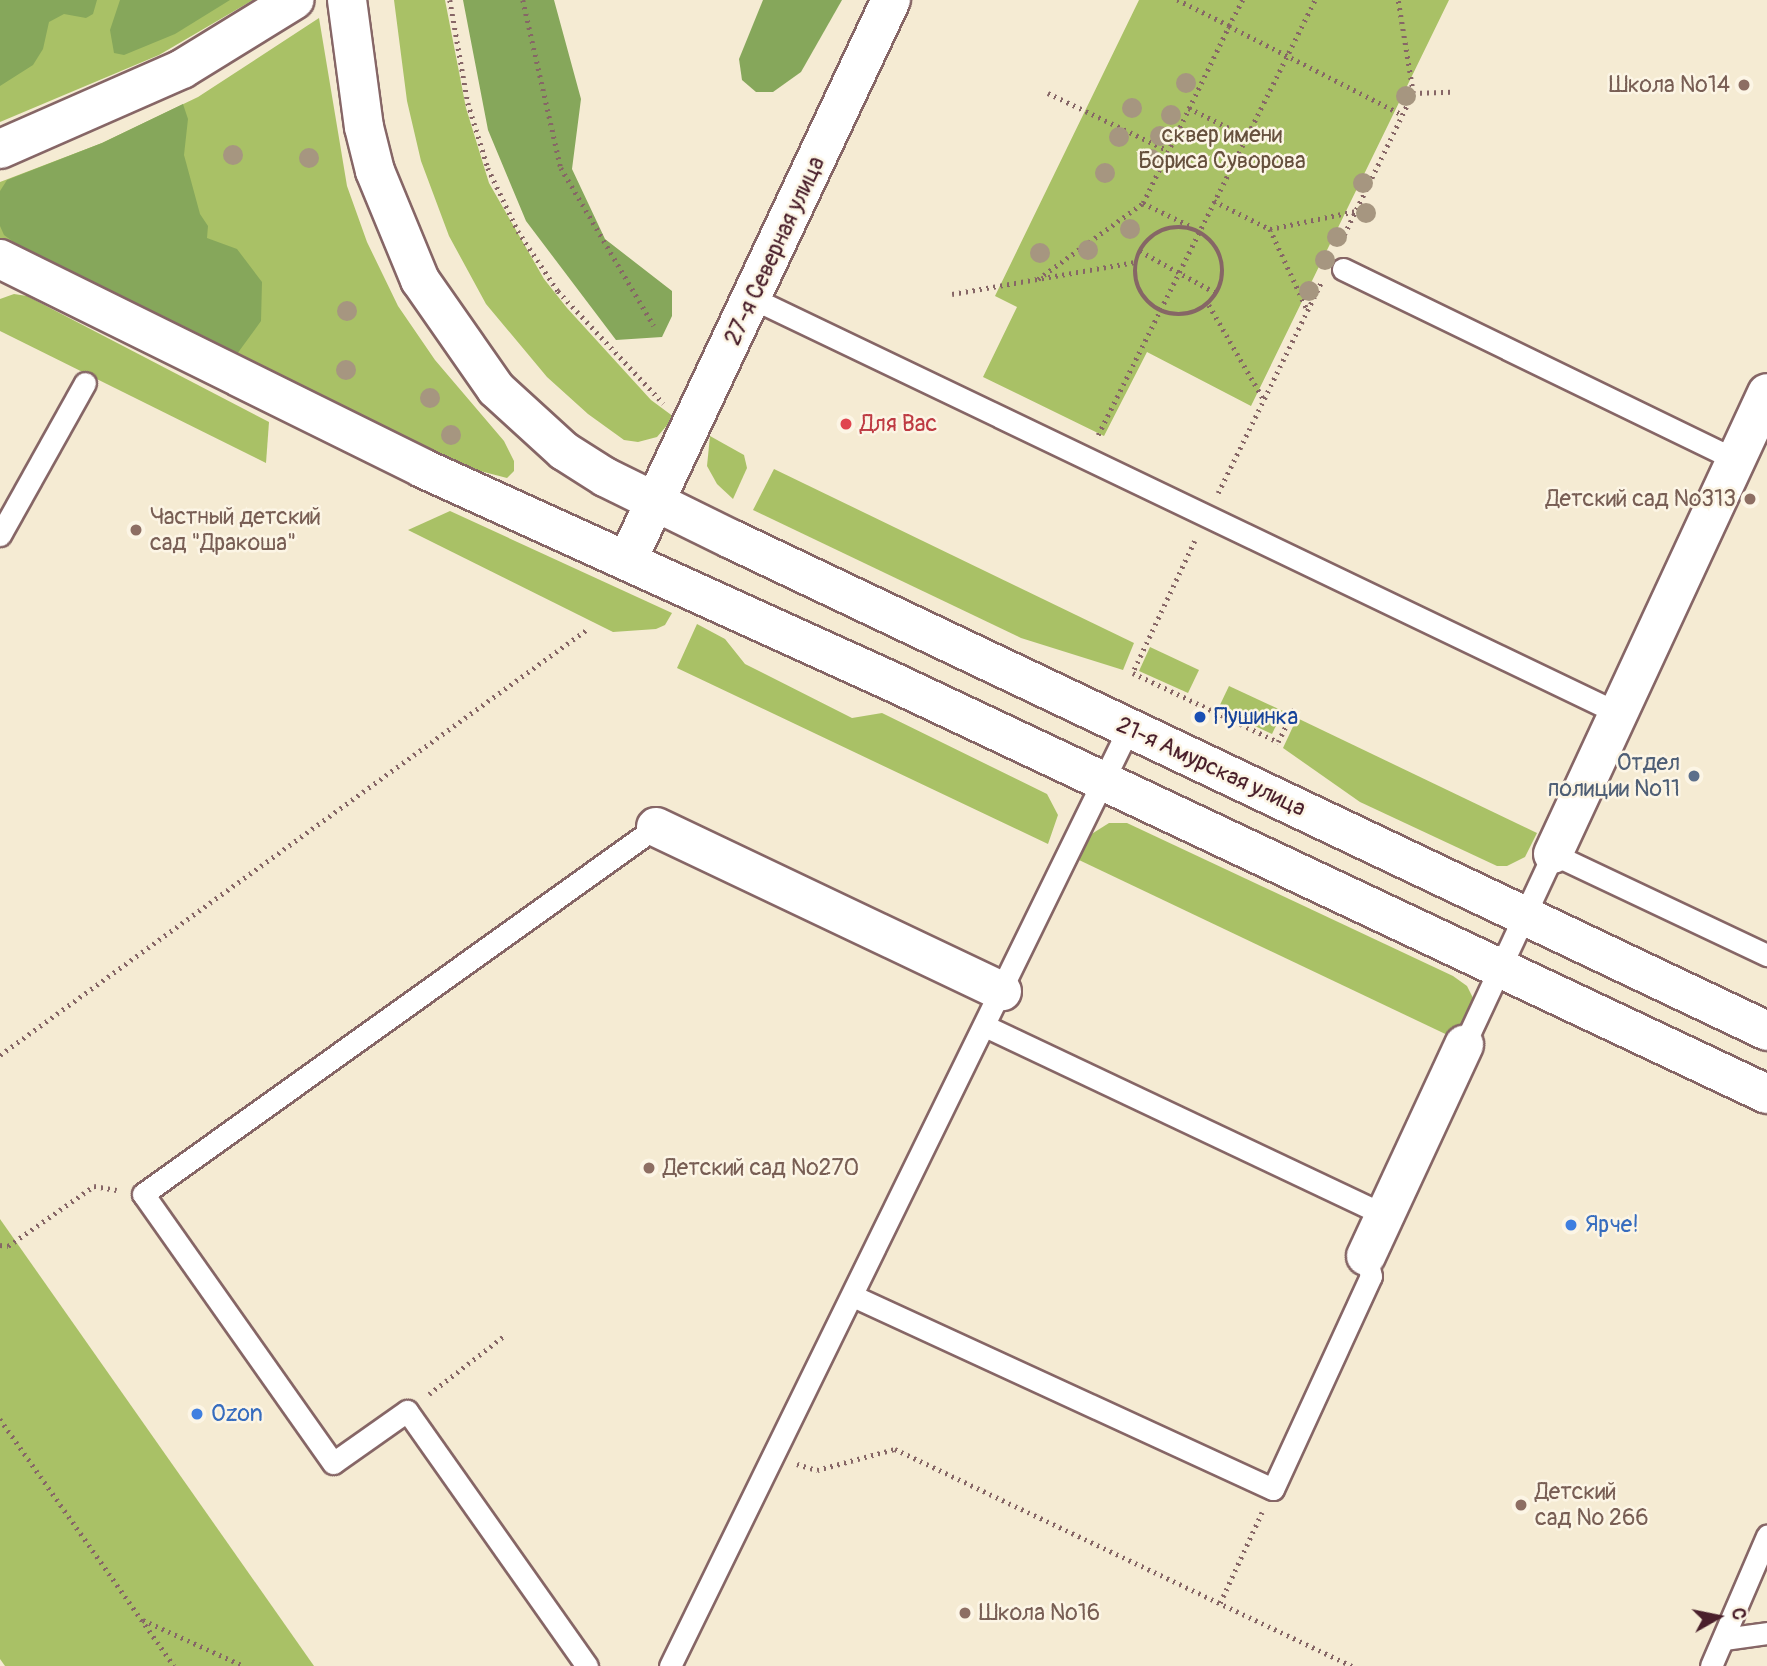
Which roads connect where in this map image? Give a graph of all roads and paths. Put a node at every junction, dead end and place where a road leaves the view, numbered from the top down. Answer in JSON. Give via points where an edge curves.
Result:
{"nodes":[{"id":1,"x":294,"y":0,"type":"edge"},
{"id":2,"x":347,"y":0,"type":"edge"},
{"id":3,"x":450,"y":0,"type":"edge"},
{"id":4,"x":523,"y":0,"type":"edge"},
{"id":5,"x":891,"y":0,"type":"edge"},
{"id":6,"x":1177,"y":0,"type":"edge"},
{"id":7,"x":1242,"y":0,"type":"edge"},
{"id":8,"x":1315,"y":0,"type":"edge"},
{"id":9,"x":1229,"y":26,"type":"junction"},
{"id":10,"x":1287,"y":56,"type":"junction"},
{"id":11,"x":1451,"y":92,"type":"dead end"},
{"id":12,"x":1048,"y":93,"type":"dead end"},
{"id":13,"x":1413,"y":93,"type":"dead end"},
{"id":14,"x":1189,"y":108,"type":"junction"},
{"id":15,"x":1402,"y":115,"type":"dead end"},
{"id":16,"x":1247,"y":137,"type":"junction"},
{"id":17,"x":0,"y":149,"type":"edge"},
{"id":18,"x":1168,"y":150,"type":"junction"},
{"id":19,"x":1214,"y":201,"type":"junction"},
{"id":20,"x":1143,"y":203,"type":"junction"},
{"id":21,"x":1356,"y":211,"type":"dead end"},
{"id":22,"x":1269,"y":229,"type":"junction"},
{"id":23,"x":1199,"y":231,"type":"junction"},
{"id":24,"x":1140,"y":251,"type":"junction"},
{"id":25,"x":1,"y":261,"type":"edge"},
{"id":26,"x":1135,"y":262,"type":"junction"},
{"id":27,"x":1343,"y":269,"type":"dead end"},
{"id":28,"x":1178,"y":273,"type":"junction"},
{"id":29,"x":1038,"y":279,"type":"junction"},
{"id":30,"x":952,"y":294,"type":"dead end"},
{"id":31,"x":1218,"y":294,"type":"junction"},
{"id":32,"x":754,"y":299,"type":"junction"},
{"id":33,"x":1209,"y":305,"type":"junction"},
{"id":34,"x":1308,"y":310,"type":"dead end"},
{"id":35,"x":1159,"y":311,"type":"junction"},
{"id":36,"x":654,"y":326,"type":"dead end"},
{"id":37,"x":85,"y":383,"type":"dead end"},
{"id":38,"x":1767,"y":393,"type":"edge"},
{"id":39,"x":1264,"y":400,"type":"dead end"},
{"id":40,"x":694,"y":421,"type":"junction"},
{"id":41,"x":1086,"y":458,"type":"junction"},
{"id":42,"x":1736,"y":460,"type":"junction"},
{"id":43,"x":656,"y":502,"type":"junction"},
{"id":44,"x":1207,"y":516,"type":"junction"},
{"id":45,"x":0,"y":535,"type":"edge"},
{"id":46,"x":627,"y":561,"type":"junction"},
{"id":47,"x":586,"y":630,"type":"dead end"},
{"id":48,"x":1294,"y":709,"type":"dead end"},
{"id":49,"x":1618,"y":713,"type":"junction"},
{"id":50,"x":1129,"y":728,"type":"junction"},
{"id":51,"x":1104,"y":780,"type":"junction"},
{"id":52,"x":656,"y":827,"type":"joint"},
{"id":53,"x":1553,"y":854,"type":"junction"},
{"id":54,"x":1524,"y":915,"type":"junction"},
{"id":55,"x":1767,"y":955,"type":"edge"},
{"id":56,"x":1501,"y":966,"type":"junction"},
{"id":57,"x":1002,"y":991,"type":"junction"},
{"id":58,"x":985,"y":1026,"type":"junction"},
{"id":59,"x":1767,"y":1031,"type":"edge"},
{"id":60,"x":1464,"y":1045,"type":"joint"},
{"id":61,"x":0,"y":1055,"type":"edge"},
{"id":62,"x":1767,"y":1094,"type":"edge"},
{"id":63,"x":142,"y":1194,"type":"junction"},
{"id":64,"x":1384,"y":1216,"type":"junction"},
{"id":65,"x":0,"y":1245,"type":"edge"},
{"id":66,"x":1366,"y":1256,"type":"joint"},
{"id":67,"x":853,"y":1296,"type":"junction"},
{"id":68,"x":505,"y":1335,"type":"dead end"},
{"id":69,"x":407,"y":1411,"type":"junction"},
{"id":70,"x":0,"y":1419,"type":"edge"},
{"id":71,"x":775,"y":1457,"type":"junction"},
{"id":72,"x":1273,"y":1489,"type":"junction"},
{"id":73,"x":1767,"y":1536,"type":"edge"},
{"id":74,"x":1220,"y":1603,"type":"junction"},
{"id":75,"x":142,"y":1620,"type":"junction"},
{"id":76,"x":1767,"y":1633,"type":"edge"},
{"id":77,"x":1724,"y":1639,"type":"junction"},
{"id":78,"x":174,"y":1666,"type":"edge"},
{"id":79,"x":244,"y":1666,"type":"edge"},
{"id":80,"x":587,"y":1666,"type":"edge"},
{"id":81,"x":670,"y":1666,"type":"edge"},
{"id":82,"x":1352,"y":1666,"type":"edge"},
{"id":83,"x":1711,"y":1666,"type":"edge"}],
"edges":[{"from":1,"to":17,"type":"main road","via":[[182,69]]},
{"from":2,"to":43,"type":"main road","name":"21-я Амурская улица","via":[[364,127],[375,171],[421,280],[496,388],[531,425],[605,477]]},
{"from":3,"to":40,"type":"path","via":[[468,103],[488,168],[518,231],[558,291],[633,376],[666,405]]},
{"from":4,"to":36,"type":"path","via":[[561,168]]},
{"from":5,"to":32,"type":"main road","name":"27-я Северная улица"},
{"from":6,"to":9,"type":"path"},
{"from":7,"to":9,"type":"path"},
{"from":8,"to":10,"type":"path"},
{"from":9,"to":10,"type":"path"},
{"from":9,"to":14,"type":"path"},
{"from":10,"to":15,"type":"path"},
{"from":10,"to":16,"type":"path"},
{"from":11,"to":13,"type":"path"},
{"from":12,"to":18,"type":"path"},
{"from":14,"to":16,"type":"path"},
{"from":14,"to":18,"type":"path"},
{"from":16,"to":19,"type":"path"},
{"from":18,"to":20,"type":"path"},
{"from":19,"to":22,"type":"path"},
{"from":19,"to":23,"type":"path"},
{"from":20,"to":23,"type":"path"},
{"from":20,"to":29,"type":"path"},
{"from":21,"to":22,"type":"path"},
{"from":22,"to":34,"type":"path"},
{"from":23,"to":24,"type":"path","via":[[1165,228],[1150,237]]},
{"from":23,"to":28,"type":"path"},
{"from":23,"to":31,"type":"path","via":[[1214,242],[1222,259],[1224,277]]},
{"from":24,"to":26,"type":"path"},
{"from":24,"to":28,"type":"path"},
{"from":25,"to":46,"type":"main road","via":[[410,462]]},
{"from":26,"to":29,"type":"path"},
{"from":26,"to":35,"type":"path","via":[[1139,291]]},
{"from":27,"to":42,"type":"lane"},
{"from":28,"to":31,"type":"path"},
{"from":28,"to":35,"type":"path"},
{"from":29,"to":30,"type":"path"},
{"from":31,"to":33,"type":"path"},
{"from":32,"to":40,"type":"main road","name":"27-я Северная улица"},
{"from":32,"to":41,"type":"lane"},
{"from":33,"to":35,"type":"path","via":[[1185,316]]},
{"from":33,"to":39,"type":"path"},
{"from":35,"to":41,"type":"path"},
{"from":37,"to":45,"type":"lane"},
{"from":38,"to":42,"type":"main road"},
{"from":40,"to":43,"type":"main road","name":"27-я Северная улица"},
{"from":41,"to":44,"type":"lane"},
{"from":42,"to":49,"type":"main road"},
{"from":43,"to":46,"type":"main road","name":"27-я Северная улица"},
{"from":43,"to":50,"type":"main road","name":"21-я Амурская улица"},
{"from":44,"to":48,"type":"path","via":[[1133,673],[1278,742]]},
{"from":44,"to":49,"type":"lane"},
{"from":46,"to":51,"type":"main road"},
{"from":47,"to":61,"type":"path"},
{"from":49,"to":53,"type":"main road"},
{"from":50,"to":51,"type":"lane"},
{"from":50,"to":54,"type":"main road","name":"21-я Амурская улица"},
{"from":51,"to":56,"type":"main road"},
{"from":51,"to":57,"type":"lane"},
{"from":52,"to":57,"type":"main road"},
{"from":52,"to":63,"type":"lane"},
{"from":53,"to":54,"type":"lane"},
{"from":53,"to":55,"type":"lane"},
{"from":54,"to":56,"type":"lane"},
{"from":54,"to":59,"type":"main road","name":"21-я Амурская улица"},
{"from":56,"to":60,"type":"lane"},
{"from":56,"to":62,"type":"main road"},
{"from":57,"to":58,"type":"lane"},
{"from":58,"to":64,"type":"lane"},
{"from":58,"to":67,"type":"lane"},
{"from":60,"to":64,"type":"main road"},
{"from":63,"to":65,"type":"path","via":[[94,1186],[8,1245]]},
{"from":63,"to":69,"type":"lane","via":[[333,1463]]},
{"from":64,"to":66,"type":"main road"},
{"from":66,"to":72,"type":"lane","via":[[1371,1276]]},
{"from":67,"to":71,"type":"lane"},
{"from":67,"to":72,"type":"lane"},
{"from":68,"to":69,"type":"path"},
{"from":69,"to":80,"type":"lane"},
{"from":70,"to":75,"type":"path"},
{"from":71,"to":74,"type":"path","via":[[817,1470],[895,1449]]},
{"from":71,"to":81,"type":"lane"},
{"from":72,"to":74,"type":"path"},
{"from":73,"to":77,"type":"lane"},
{"from":74,"to":82,"type":"path"},
{"from":75,"to":78,"type":"path"},
{"from":75,"to":79,"type":"path"},
{"from":76,"to":77,"type":"lane"},
{"from":77,"to":83,"type":"lane"}]}
